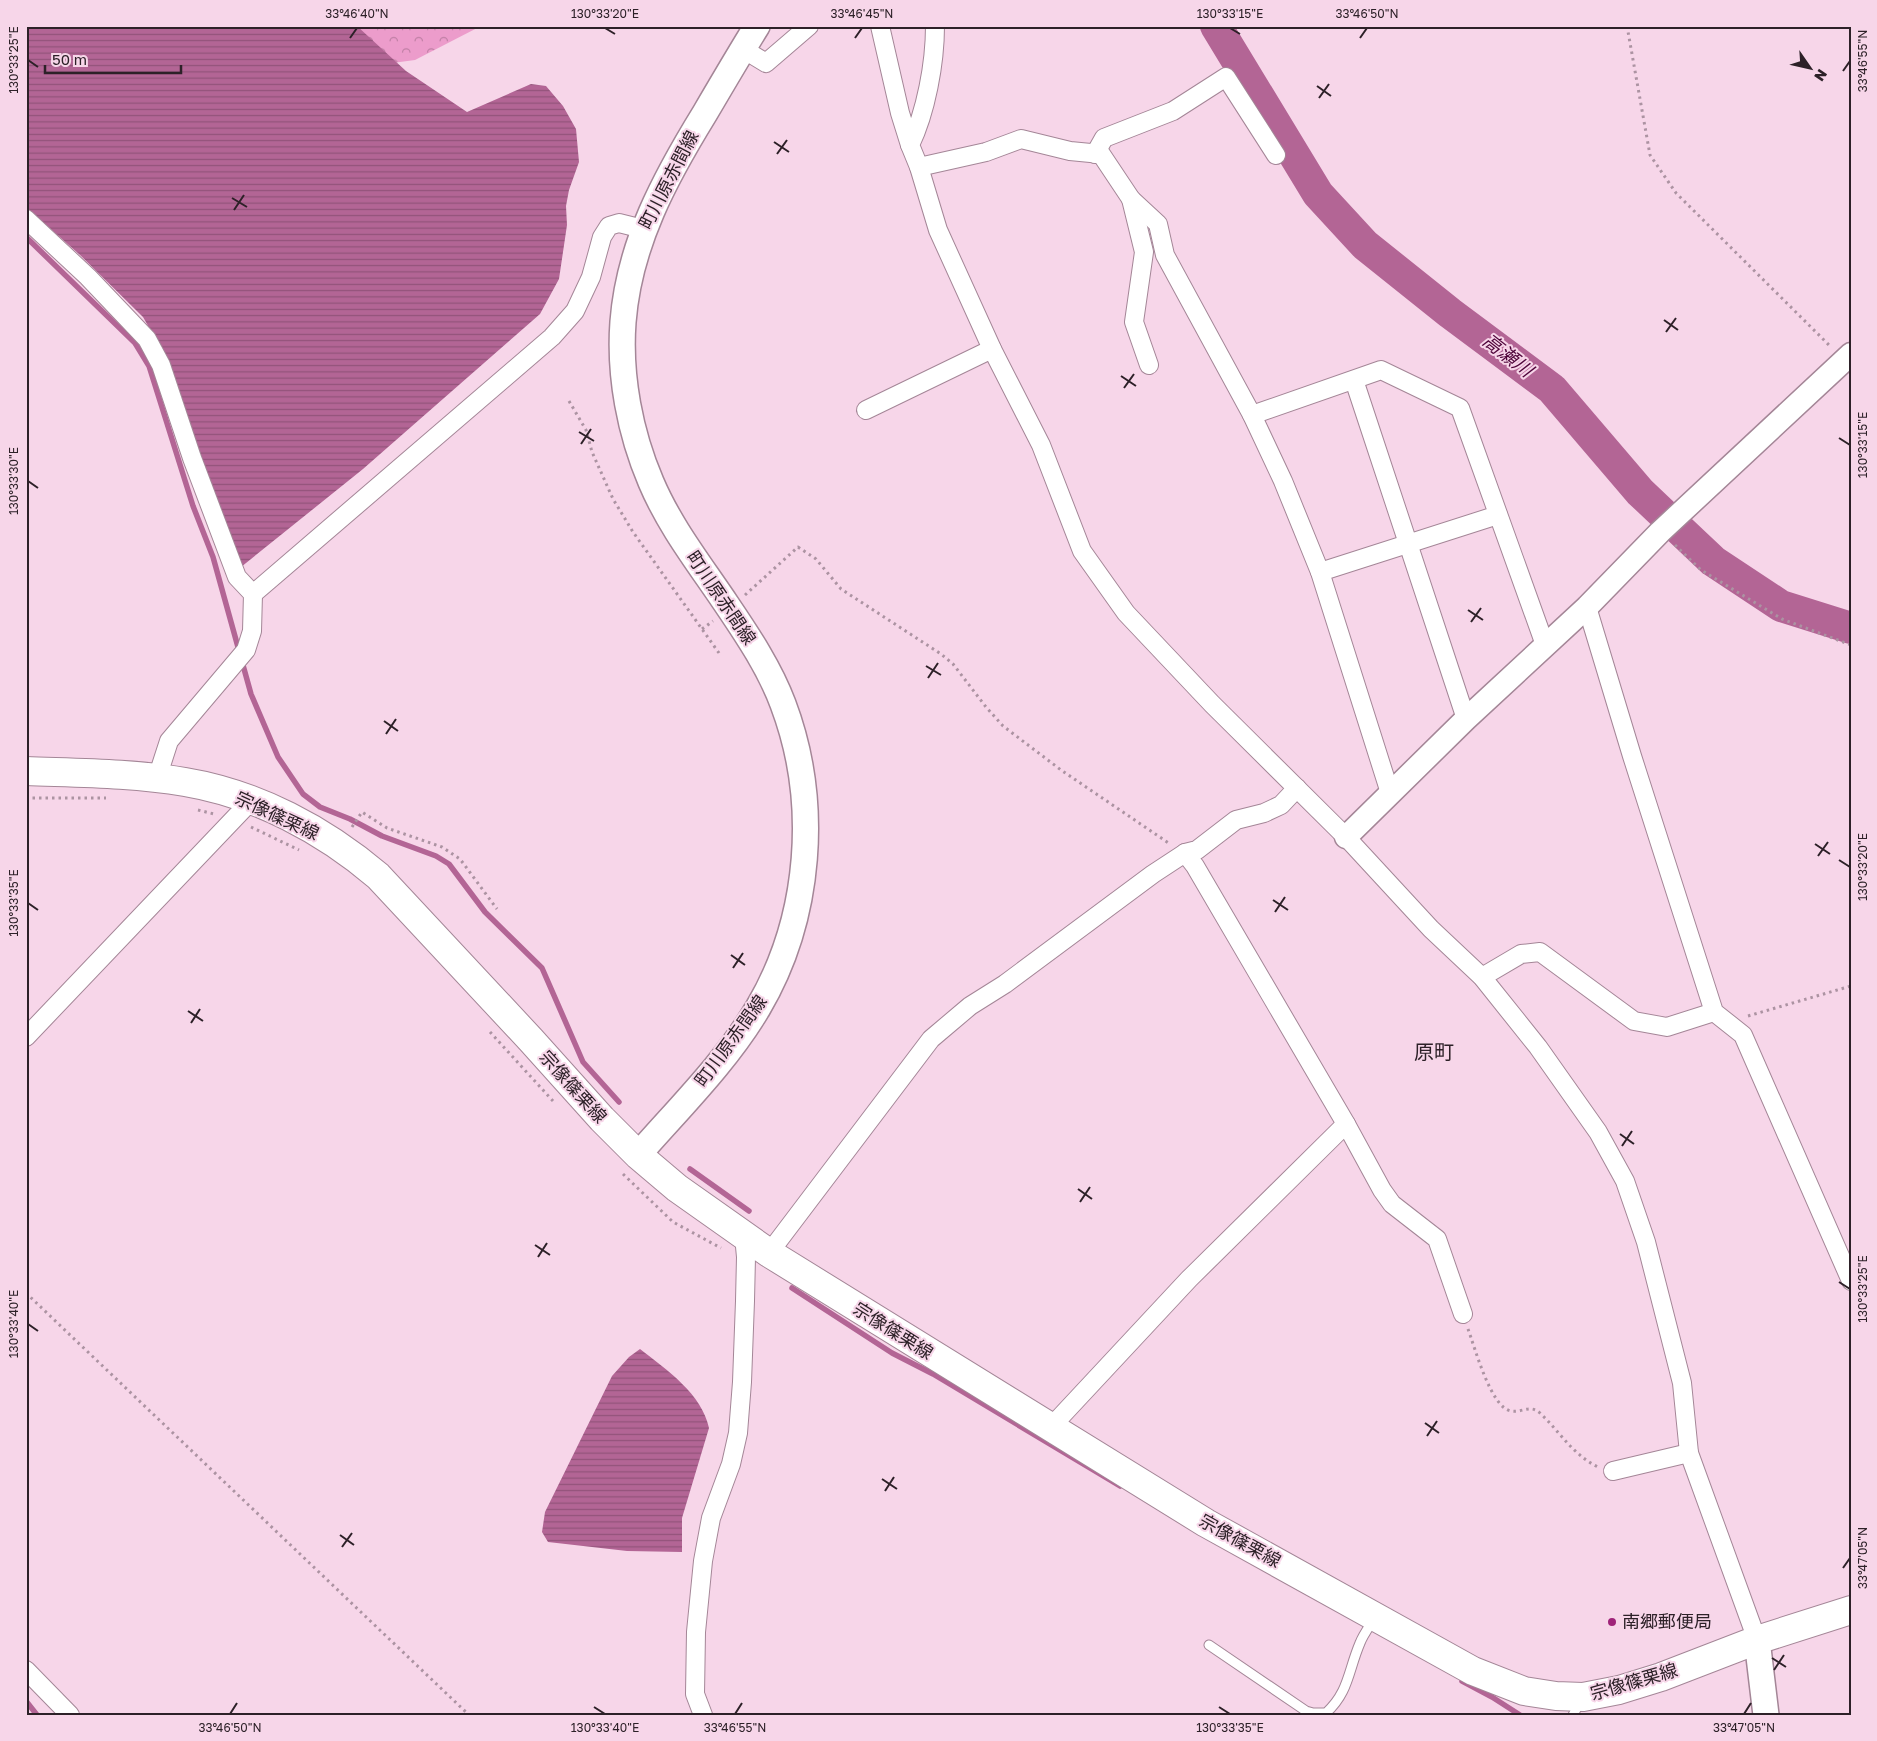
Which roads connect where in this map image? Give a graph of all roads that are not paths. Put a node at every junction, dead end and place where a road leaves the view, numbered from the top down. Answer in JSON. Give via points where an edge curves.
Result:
{"nodes":[{"id":1,"x":757,"y":26,"type":"edge"},
{"id":2,"x":809,"y":26,"type":"edge"},
{"id":3,"x":880,"y":26,"type":"edge"},
{"id":4,"x":935,"y":26,"type":"edge"},
{"id":5,"x":743,"y":49,"type":"junction"},
{"id":6,"x":910,"y":145,"type":"junction"},
{"id":7,"x":1095,"y":154,"type":"junction"},
{"id":8,"x":1276,"y":155,"type":"dead end"},
{"id":9,"x":919,"y":168,"type":"junction"},
{"id":10,"x":1130,"y":199,"type":"junction"},
{"id":11,"x":26,"y":219,"type":"edge"},
{"id":12,"x":643,"y":229,"type":"junction"},
{"id":13,"x":992,"y":349,"type":"junction"},
{"id":14,"x":1848,"y":357,"type":"edge"},
{"id":15,"x":1149,"y":365,"type":"dead end"},
{"id":16,"x":1354,"y":380,"type":"junction"},
{"id":17,"x":866,"y":410,"type":"dead end"},
{"id":18,"x":1252,"y":414,"type":"junction"},
{"id":19,"x":1498,"y":515,"type":"junction"},
{"id":20,"x":1409,"y":544,"type":"junction"},
{"id":21,"x":1320,"y":572,"type":"junction"},
{"id":22,"x":252,"y":594,"type":"junction"},
{"id":23,"x":1587,"y":607,"type":"junction"},
{"id":24,"x":1545,"y":645,"type":"junction"},
{"id":25,"x":1466,"y":719,"type":"junction"},
{"id":26,"x":26,"y":771,"type":"edge"},
{"id":27,"x":157,"y":778,"type":"junction"},
{"id":28,"x":1297,"y":788,"type":"junction"},
{"id":29,"x":1390,"y":793,"type":"junction"},
{"id":30,"x":251,"y":801,"type":"junction"},
{"id":31,"x":1346,"y":837,"type":"junction"},
{"id":32,"x":1185,"y":854,"type":"junction"},
{"id":33,"x":1482,"y":977,"type":"junction"},
{"id":34,"x":1714,"y":1012,"type":"junction"},
{"id":35,"x":26,"y":1037,"type":"edge"},
{"id":36,"x":1346,"y":1124,"type":"junction"},
{"id":37,"x":628,"y":1162,"type":"junction"},
{"id":38,"x":753,"y":1249,"type":"junction"},
{"id":39,"x":1851,"y":1281,"type":"edge"},
{"id":40,"x":1463,"y":1314,"type":"road end"},
{"id":41,"x":1051,"y":1427,"type":"junction"},
{"id":42,"x":1689,"y":1454,"type":"junction"},
{"id":43,"x":1613,"y":1471,"type":"road end"},
{"id":44,"x":1851,"y":1610,"type":"edge"},
{"id":45,"x":1376,"y":1617,"type":"junction"},
{"id":46,"x":1757,"y":1640,"type":"junction"},
{"id":47,"x":1209,"y":1645,"type":"dead end"},
{"id":48,"x":26,"y":1670,"type":"edge"},
{"id":49,"x":1578,"y":1706,"type":"edge"},
{"id":50,"x":70,"y":1715,"type":"edge"},
{"id":51,"x":703,"y":1715,"type":"edge"},
{"id":52,"x":1766,"y":1715,"type":"edge"}],
"edges":[{"from":1,"to":5,"type":"main road","name":"町川原赤間線"},
{"from":2,"to":5,"type":"street","via":[[766,63]]},
{"from":3,"to":6,"type":"street"},
{"from":4,"to":6,"type":"street","via":[[935,52],[919,127]]},
{"from":5,"to":12,"type":"main road","name":"町川原赤間線","via":[[670,173]]},
{"from":6,"to":9,"type":"street"},
{"from":7,"to":8,"type":"street","via":[[1104,138],[1173,112],[1226,77]]},
{"from":7,"to":9,"type":"street","via":[[1021,139],[986,152]]},
{"from":7,"to":10,"type":"street","via":[[1101,154]]},
{"from":9,"to":13,"type":"street","via":[[938,230]]},
{"from":10,"to":15,"type":"street","via":[[1144,252],[1134,322]]},
{"from":10,"to":18,"type":"street","via":[[1158,224],[1165,255]]},
{"from":11,"to":22,"type":"street","via":[[147,339],[160,365],[236,576]]},
{"from":12,"to":22,"type":"street","via":[[619,223],[609,226],[602,237],[591,278],[575,311],[552,337]]},
{"from":12,"to":37,"type":"main road","name":"町川原赤間線","via":[[623,323],[625,382],[636,440],[651,482],[686,546],[730,608],[783,704],[802,779],[806,848],[786,948],[756,1012],[713,1069]]},
{"from":13,"to":17,"type":"street"},
{"from":13,"to":28,"type":"street","via":[[1041,445],[1082,551],[1126,613]]},
{"from":14,"to":23,"type":"street","via":[[1660,532]]},
{"from":16,"to":18,"type":"street"},
{"from":16,"to":19,"type":"street","via":[[1381,370],[1460,408]]},
{"from":16,"to":20,"type":"street"},
{"from":18,"to":21,"type":"street","via":[[1284,482]]},
{"from":19,"to":20,"type":"street"},
{"from":19,"to":24,"type":"street"},
{"from":20,"to":21,"type":"street"},
{"from":20,"to":25,"type":"street"},
{"from":21,"to":29,"type":"street"},
{"from":22,"to":27,"type":"street","via":[[252,631],[246,650],[169,741]]},
{"from":23,"to":24,"type":"street"},
{"from":23,"to":34,"type":"street"},
{"from":24,"to":25,"type":"street"},
{"from":25,"to":29,"type":"street"},
{"from":26,"to":27,"type":"main road","name":"宗像篠栗線"},
{"from":27,"to":30,"type":"main road","name":"宗像篠栗線","via":[[215,788]]},
{"from":28,"to":31,"type":"street"},
{"from":28,"to":32,"type":"street","via":[[1281,805],[1236,820],[1197,850]]},
{"from":29,"to":31,"type":"street"},
{"from":30,"to":35,"type":"street"},
{"from":30,"to":37,"type":"main road","name":"宗像篠栗線","via":[[311,828],[366,866],[399,897],[602,1119]]},
{"from":31,"to":33,"type":"street","via":[[1431,929]]},
{"from":32,"to":36,"type":"street"},
{"from":32,"to":38,"type":"street","via":[[970,1006],[931,1040]]},
{"from":33,"to":34,"type":"street","via":[[1521,954],[1540,952],[1634,1021],[1667,1027]]},
{"from":33,"to":42,"type":"street","via":[[1549,1062],[1598,1132],[1625,1181],[1646,1242],[1682,1383]]},
{"from":34,"to":39,"type":"street","via":[[1744,1034]]},
{"from":36,"to":40,"type":"street","via":[[1392,1204],[1437,1239]]},
{"from":36,"to":41,"type":"street","via":[[1189,1280]]},
{"from":37,"to":38,"type":"main road","name":"宗像篠栗線","via":[[676,1188]]},
{"from":38,"to":41,"type":"main road","name":"宗像篠栗線"},
{"from":38,"to":51,"type":"street","via":[[738,1433],[731,1464],[711,1518],[702,1561],[695,1694]]},
{"from":41,"to":45,"type":"main road","name":"宗像篠栗線","via":[[1206,1522]]},
{"from":42,"to":43,"type":"street"},
{"from":42,"to":46,"type":"street"},
{"from":44,"to":46,"type":"main road","name":"宗像篠栗線"},
{"from":45,"to":47,"type":"lane","via":[[1360,1642],[1344,1691],[1326,1714],[1306,1711]]},
{"from":45,"to":49,"type":"main road","name":"宗像篠栗線","via":[[1473,1671],[1524,1691],[1556,1696]]},
{"from":46,"to":49,"type":"main road","name":"宗像篠栗線"},
{"from":46,"to":52,"type":"main road"},
{"from":48,"to":50,"type":"street"}]}
